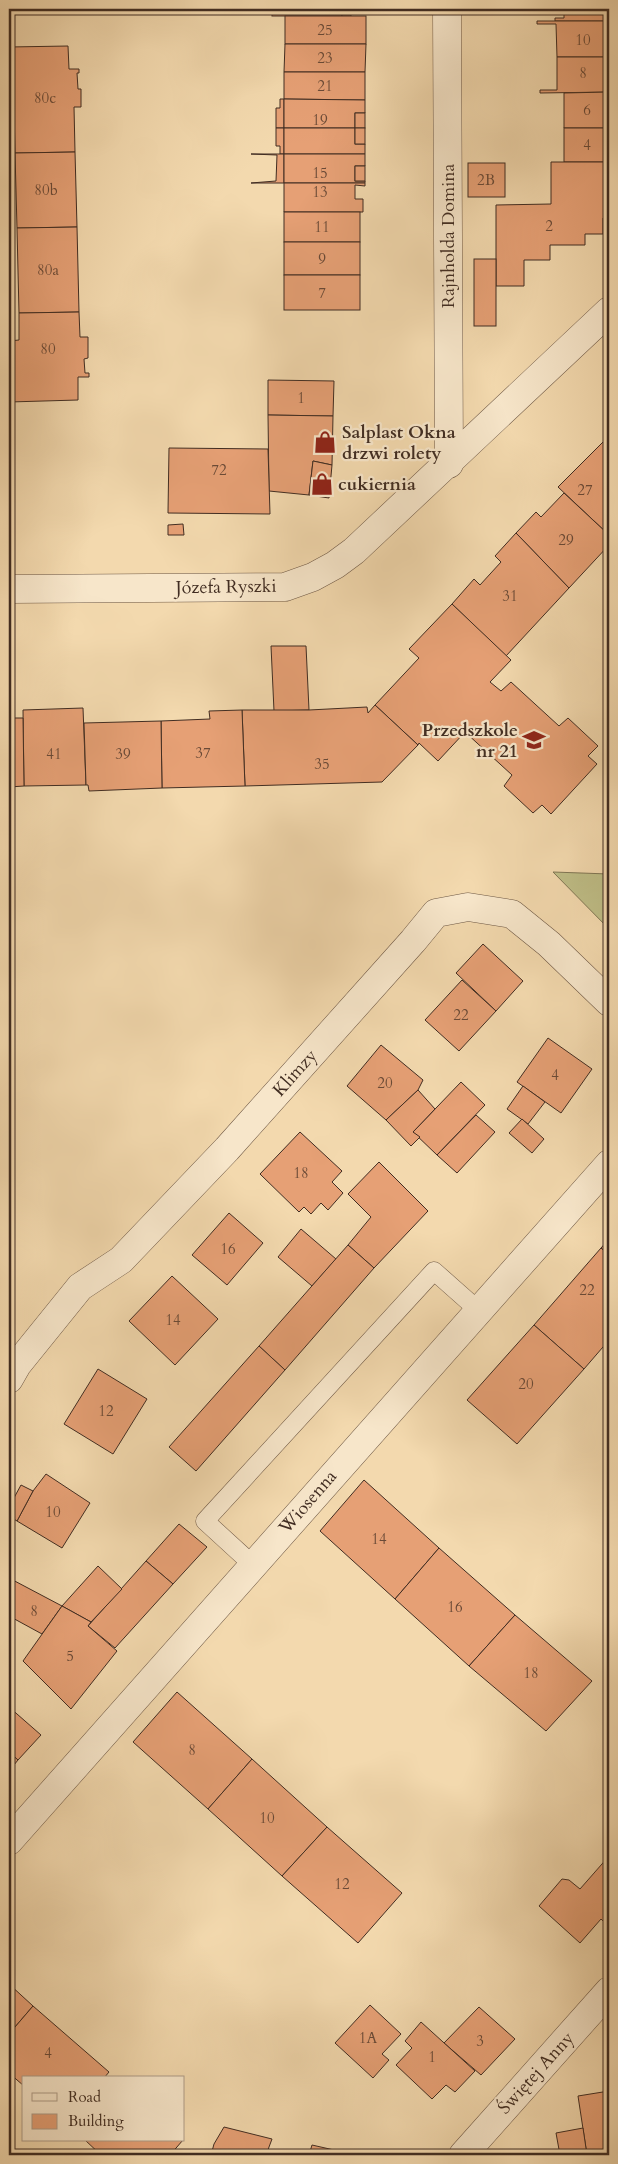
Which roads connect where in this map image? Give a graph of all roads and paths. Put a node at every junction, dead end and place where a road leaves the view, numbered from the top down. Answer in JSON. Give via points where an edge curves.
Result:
{"nodes":[{"id":1,"x":447,"y":9,"type":"edge"},
{"id":2,"x":609,"y":311,"type":"edge"},
{"id":3,"x":449,"y":464,"type":"junction"},
{"id":4,"x":9,"y":589,"type":"edge"},
{"id":5,"x":609,"y":1002,"type":"edge"},
{"id":6,"x":609,"y":1164,"type":"edge"},
{"id":7,"x":478,"y":1310,"type":"junction"},
{"id":8,"x":9,"y":1379,"type":"edge"},
{"id":9,"x":253,"y":1565,"type":"junction"},
{"id":10,"x":9,"y":1841,"type":"edge"},
{"id":11,"x":609,"y":1991,"type":"edge"},
{"id":12,"x":463,"y":2155,"type":"edge"}],
"edges":[{"from":1,"to":3,"type":"street","name":"Rajnholda Domina"},
{"from":2,"to":3,"type":"street","name":"Józefa Ryszki"},
{"from":3,"to":4,"type":"street","name":"Józefa Ryszki","via":[[342,561],[285,587]]},
{"from":5,"to":8,"type":"street","name":"Klimzy","via":[[550,944],[512,914],[468,907],[436,913],[233,1142],[121,1260],[80,1286]]},
{"from":6,"to":7,"type":"street","name":"Wiosenna"},
{"from":7,"to":9,"type":"street","name":"Wiosenna"},
{"from":7,"to":9,"type":"lane","via":[[434,1271],[205,1521]]},
{"from":9,"to":10,"type":"street","name":"Wiosenna"},
{"from":11,"to":12,"type":"street","name":"Świętej Anny"}]}
